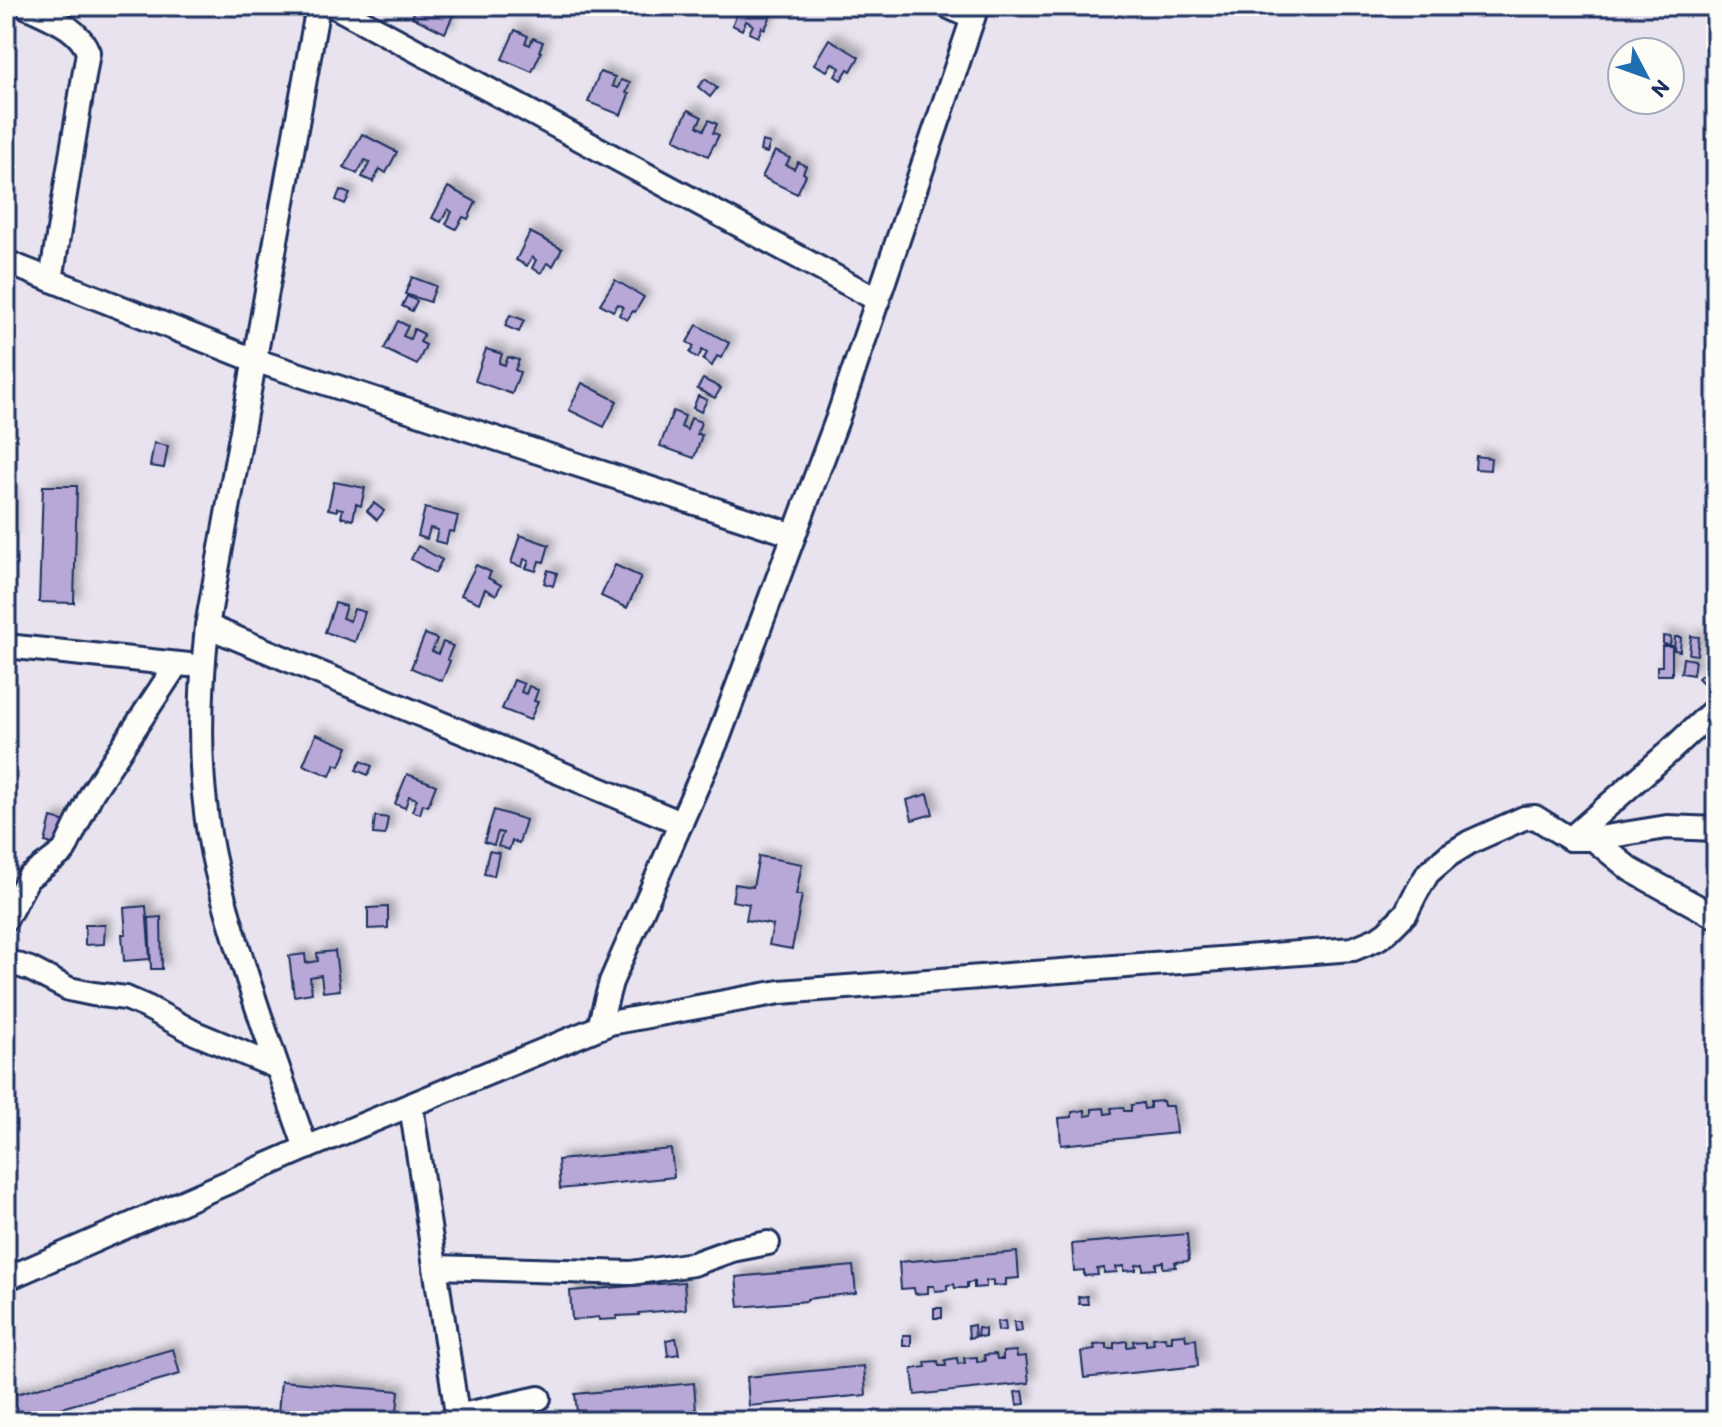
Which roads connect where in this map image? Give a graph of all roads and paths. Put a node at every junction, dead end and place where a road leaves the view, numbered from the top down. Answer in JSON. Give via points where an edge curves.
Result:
{"nodes":[{"id":1,"x":26,"y":6,"type":"edge"},
{"id":2,"x":318,"y":6,"type":"edge"},
{"id":3,"x":334,"y":6,"type":"edge"},
{"id":4,"x":947,"y":6,"type":"edge"},
{"id":5,"x":975,"y":12,"type":"edge"},
{"id":6,"x":6,"y":262,"type":"edge"},
{"id":7,"x":51,"y":280,"type":"junction"},
{"id":8,"x":878,"y":300,"type":"junction"},
{"id":9,"x":254,"y":360,"type":"junction"},
{"id":10,"x":794,"y":535,"type":"junction"},
{"id":11,"x":207,"y":626,"type":"junction"},
{"id":12,"x":6,"y":646,"type":"edge"},
{"id":13,"x":177,"y":664,"type":"junction"},
{"id":14,"x":203,"y":667,"type":"junction"},
{"id":15,"x":1716,"y":708,"type":"edge"},
{"id":16,"x":681,"y":823,"type":"junction"},
{"id":17,"x":1716,"y":829,"type":"edge"},
{"id":18,"x":1570,"y":839,"type":"junction"},
{"id":19,"x":1593,"y":839,"type":"junction"},
{"id":20,"x":1716,"y":917,"type":"edge"},
{"id":21,"x":6,"y":919,"type":"edge"},
{"id":22,"x":6,"y":961,"type":"edge"},
{"id":23,"x":599,"y":1027,"type":"junction"},
{"id":24,"x":277,"y":1067,"type":"junction"},
{"id":25,"x":411,"y":1105,"type":"junction"},
{"id":26,"x":306,"y":1148,"type":"junction"},
{"id":27,"x":768,"y":1243,"type":"dead end"},
{"id":28,"x":435,"y":1267,"type":"junction"},
{"id":29,"x":6,"y":1279,"type":"edge"},
{"id":30,"x":539,"y":1398,"type":"dead end"},
{"id":31,"x":457,"y":1418,"type":"edge"}],
"edges":[{"from":1,"to":7,"type":"street","via":[[74,31],[88,52]]},
{"from":2,"to":9,"type":"street"},
{"from":3,"to":8,"type":"street"},
{"from":4,"to":5,"type":"street"},
{"from":5,"to":8,"type":"street"},
{"from":6,"to":7,"type":"street"},
{"from":7,"to":9,"type":"street"},
{"from":8,"to":10,"type":"street"},
{"from":9,"to":10,"type":"street"},
{"from":9,"to":11,"type":"street"},
{"from":10,"to":16,"type":"street"},
{"from":11,"to":14,"type":"street"},
{"from":11,"to":16,"type":"street"},
{"from":12,"to":13,"type":"street"},
{"from":13,"to":14,"type":"street"},
{"from":13,"to":21,"type":"street","via":[[92,793],[64,851],[28,878]]},
{"from":14,"to":24,"type":"street","via":[[201,755],[210,841]]},
{"from":15,"to":18,"type":"street"},
{"from":16,"to":23,"type":"street","via":[[611,982]]},
{"from":17,"to":19,"type":"street","via":[[1667,827]]},
{"from":18,"to":19,"type":"street"},
{"from":18,"to":23,"type":"street","via":[[1530,817],[1470,842],[1428,873],[1406,913],[1387,932],[1353,949],[780,992]]},
{"from":19,"to":20,"type":"street","via":[[1635,873]]},
{"from":22,"to":24,"type":"street","via":[[69,989],[126,998]]},
{"from":23,"to":25,"type":"street"},
{"from":24,"to":26,"type":"street"},
{"from":25,"to":26,"type":"street"},
{"from":25,"to":28,"type":"street"},
{"from":26,"to":29,"type":"street"},
{"from":27,"to":28,"type":"street","via":[[693,1264],[631,1273]]},
{"from":28,"to":31,"type":"street"},
{"from":30,"to":31,"type":"street"}]}
